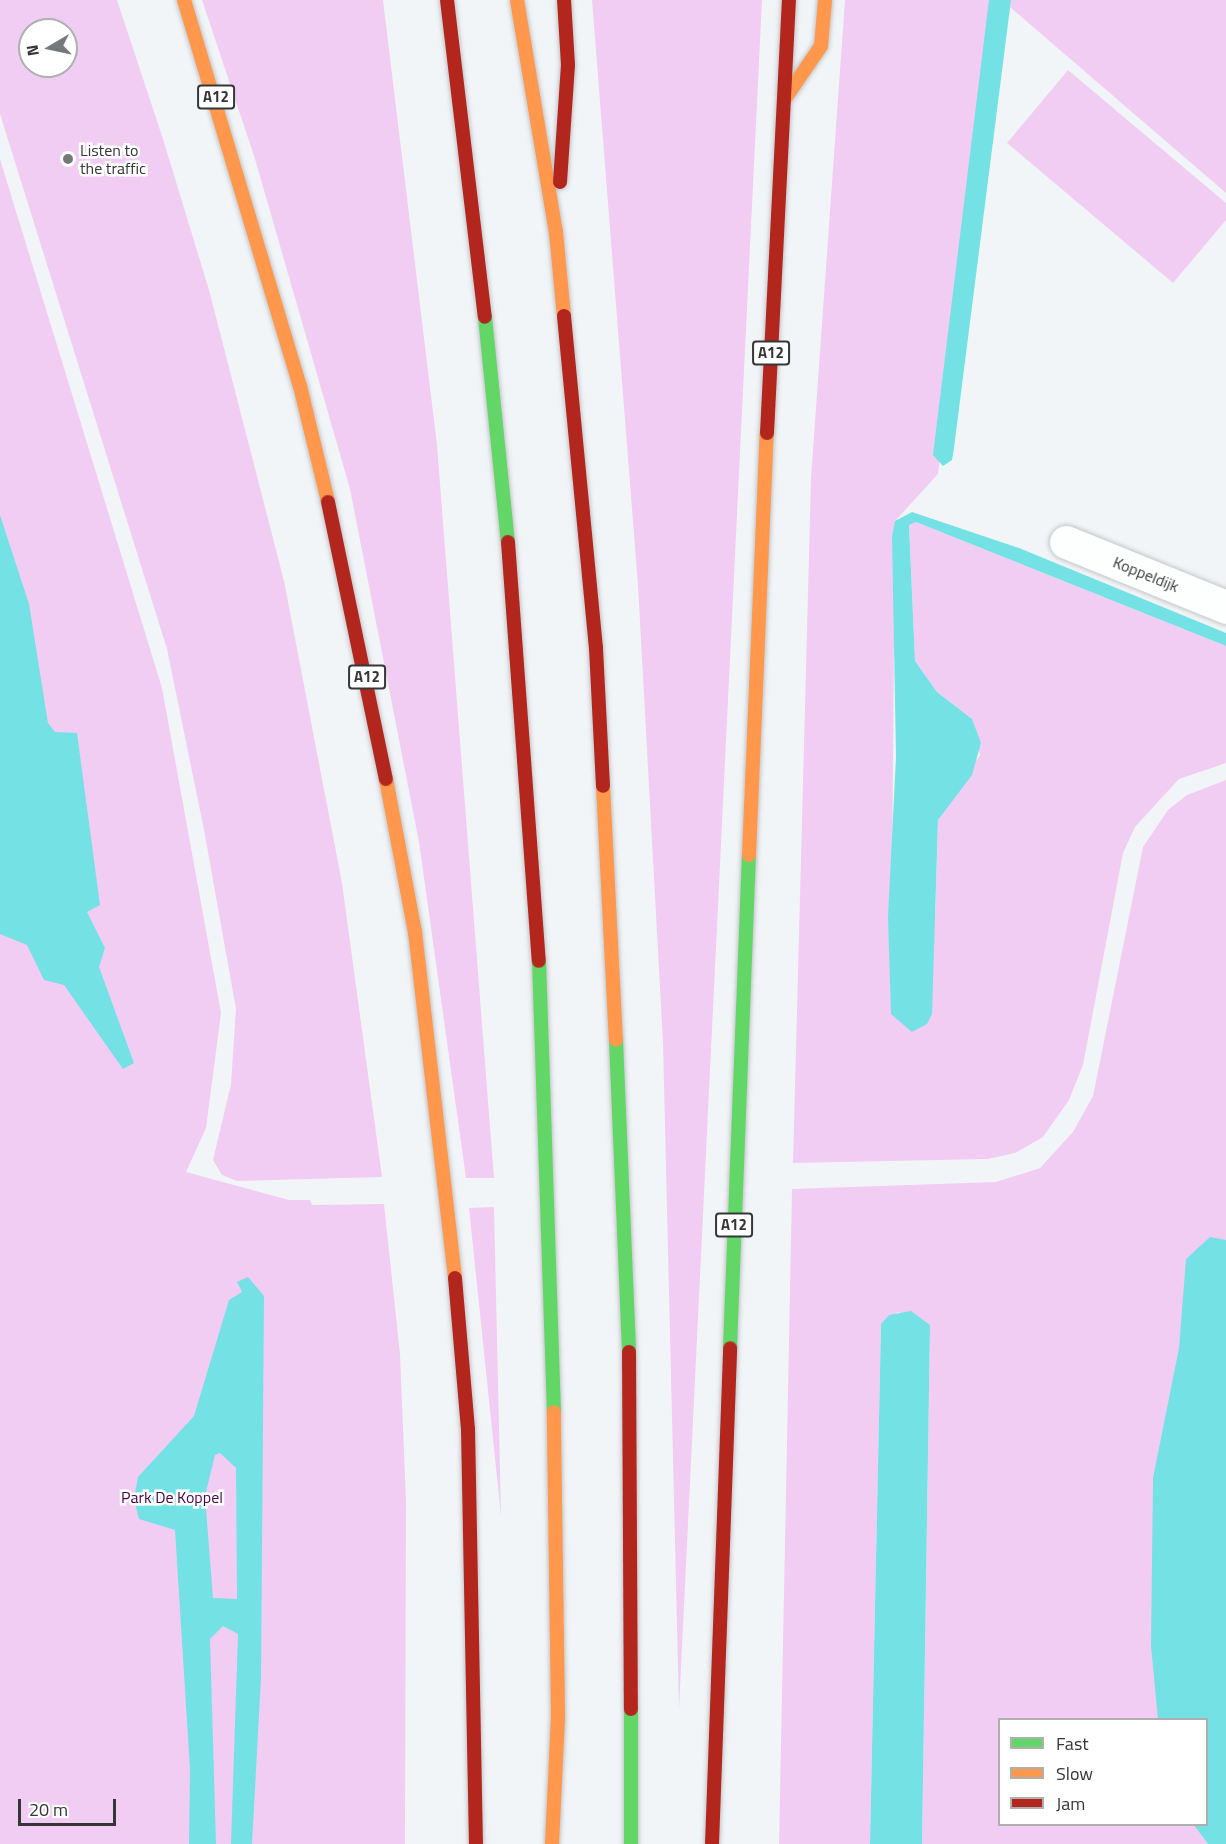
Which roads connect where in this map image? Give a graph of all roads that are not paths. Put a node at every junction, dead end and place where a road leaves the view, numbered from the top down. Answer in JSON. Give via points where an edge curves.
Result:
{"nodes":[{"id":1,"x":184,"y":0,"type":"edge"},
{"id":2,"x":447,"y":0,"type":"edge"},
{"id":3,"x":517,"y":0,"type":"edge"},
{"id":4,"x":564,"y":0,"type":"edge"},
{"id":5,"x":789,"y":0,"type":"edge"},
{"id":6,"x":825,"y":0,"type":"edge"},
{"id":7,"x":784,"y":100,"type":"junction"},
{"id":8,"x":556,"y":232,"type":"junction"},
{"id":9,"x":1066,"y":542,"type":"dead end"},
{"id":10,"x":1226,"y":607,"type":"edge"},
{"id":11,"x":476,"y":1844,"type":"edge"},
{"id":12,"x":552,"y":1844,"type":"edge"},
{"id":13,"x":631,"y":1844,"type":"edge"},
{"id":14,"x":712,"y":1844,"type":"edge"}],
"edges":[{"from":1,"to":11,"type":"highway","number":"A12","via":[[300,386],[350,590],[415,932],[447,1178],[467,1417]]},
{"from":2,"to":12,"type":"highway","via":[[501,456],[534,843],[552,1249],[558,1715]]},
{"from":3,"to":8,"type":"highway"},
{"from":4,"to":8,"type":"highway","via":[[568,65]]},
{"from":5,"to":7,"type":"highway","number":"A12"},
{"from":6,"to":7,"type":"highway","via":[[821,46]]},
{"from":7,"to":14,"type":"highway","number":"A12","via":[[758,605]]},
{"from":8,"to":13,"type":"highway","via":[[596,648],[615,963],[630,1322]]},
{"from":9,"to":10,"type":"street","name":"Koppeldijk"}]}
